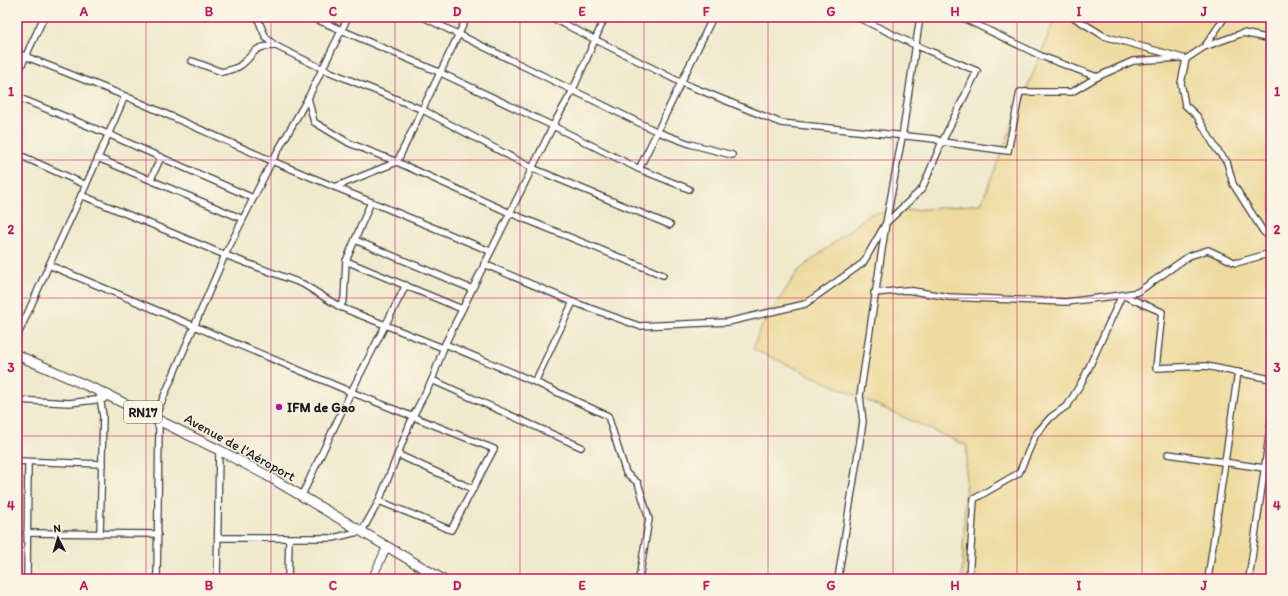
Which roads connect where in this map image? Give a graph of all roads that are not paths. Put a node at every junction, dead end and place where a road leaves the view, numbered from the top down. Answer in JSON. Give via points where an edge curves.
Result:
{"nodes":[{"id":1,"x":44,"y":17,"type":"edge"},
{"id":2,"x":257,"y":17,"type":"edge"},
{"id":3,"x":311,"y":17,"type":"edge"},
{"id":4,"x":348,"y":17,"type":"edge"},
{"id":5,"x":422,"y":17,"type":"edge"},
{"id":6,"x":466,"y":17,"type":"edge"},
{"id":7,"x":550,"y":17,"type":"edge"},
{"id":8,"x":605,"y":17,"type":"edge"},
{"id":9,"x":712,"y":17,"type":"edge"},
{"id":10,"x":857,"y":17,"type":"edge"},
{"id":11,"x":920,"y":17,"type":"edge"},
{"id":12,"x":961,"y":17,"type":"edge"},
{"id":13,"x":1074,"y":17,"type":"edge"},
{"id":14,"x":1225,"y":17,"type":"edge"},
{"id":15,"x":342,"y":30,"type":"junction"},
{"id":16,"x":459,"y":34,"type":"junction"},
{"id":17,"x":594,"y":38,"type":"junction"},
{"id":18,"x":1271,"y":39,"type":"edge"},
{"id":19,"x":915,"y":44,"type":"junction"},
{"id":20,"x":276,"y":46,"type":"junction"},
{"id":21,"x":1204,"y":47,"type":"junction"},
{"id":22,"x":17,"y":53,"type":"edge"},
{"id":23,"x":27,"y":57,"type":"junction"},
{"id":24,"x":1179,"y":58,"type":"junction"},
{"id":25,"x":1186,"y":58,"type":"junction"},
{"id":26,"x":192,"y":60,"type":"dead end"},
{"id":27,"x":324,"y":69,"type":"junction"},
{"id":28,"x":441,"y":73,"type":"junction"},
{"id":29,"x":17,"y":75,"type":"edge"},
{"id":30,"x":1097,"y":77,"type":"junction"},
{"id":31,"x":680,"y":82,"type":"junction"},
{"id":32,"x":572,"y":92,"type":"junction"},
{"id":33,"x":126,"y":96,"type":"junction"},
{"id":34,"x":17,"y":97,"type":"edge"},
{"id":35,"x":308,"y":98,"type":"junction"},
{"id":36,"x":424,"y":110,"type":"junction"},
{"id":37,"x":554,"y":126,"type":"junction"},
{"id":38,"x":658,"y":132,"type":"junction"},
{"id":39,"x":108,"y":134,"type":"junction"},
{"id":40,"x":902,"y":137,"type":"junction"},
{"id":41,"x":942,"y":142,"type":"junction"},
{"id":42,"x":17,"y":154,"type":"edge"},
{"id":43,"x":732,"y":155,"type":"dead end"},
{"id":44,"x":161,"y":157,"type":"junction"},
{"id":45,"x":98,"y":158,"type":"junction"},
{"id":46,"x":272,"y":161,"type":"junction"},
{"id":47,"x":397,"y":162,"type":"junction"},
{"id":48,"x":532,"y":168,"type":"junction"},
{"id":49,"x":639,"y":169,"type":"junction"},
{"id":50,"x":151,"y":179,"type":"junction"},
{"id":51,"x":86,"y":184,"type":"junction"},
{"id":52,"x":335,"y":187,"type":"junction"},
{"id":53,"x":689,"y":189,"type":"dead end"},
{"id":54,"x":81,"y":195,"type":"junction"},
{"id":55,"x":253,"y":198,"type":"junction"},
{"id":56,"x":371,"y":202,"type":"junction"},
{"id":57,"x":510,"y":213,"type":"junction"},
{"id":58,"x":243,"y":219,"type":"junction"},
{"id":59,"x":886,"y":222,"type":"junction"},
{"id":60,"x":670,"y":225,"type":"dead end"},
{"id":61,"x":1271,"y":239,"type":"edge"},
{"id":62,"x":355,"y":240,"type":"junction"},
{"id":63,"x":490,"y":251,"type":"junction"},
{"id":64,"x":1271,"y":254,"type":"edge"},
{"id":65,"x":225,"y":256,"type":"junction"},
{"id":66,"x":346,"y":261,"type":"junction"},
{"id":67,"x":484,"y":264,"type":"junction"},
{"id":68,"x":49,"y":265,"type":"junction"},
{"id":69,"x":663,"y":275,"type":"dead end"},
{"id":70,"x":406,"y":285,"type":"junction"},
{"id":71,"x":472,"y":289,"type":"junction"},
{"id":72,"x":874,"y":293,"type":"junction"},
{"id":73,"x":1122,"y":295,"type":"junction"},
{"id":74,"x":573,"y":302,"type":"junction"},
{"id":75,"x":340,"y":307,"type":"junction"},
{"id":76,"x":462,"y":309,"type":"junction"},
{"id":77,"x":386,"y":326,"type":"junction"},
{"id":78,"x":196,"y":327,"type":"junction"},
{"id":79,"x":17,"y":337,"type":"edge"},
{"id":80,"x":444,"y":346,"type":"junction"},
{"id":81,"x":17,"y":355,"type":"edge"},
{"id":82,"x":1238,"y":372,"type":"junction"},
{"id":83,"x":1271,"y":378,"type":"edge"},
{"id":84,"x":432,"y":380,"type":"junction"},
{"id":85,"x":536,"y":382,"type":"junction"},
{"id":86,"x":99,"y":391,"type":"junction"},
{"id":87,"x":351,"y":392,"type":"junction"},
{"id":88,"x":110,"y":397,"type":"junction"},
{"id":89,"x":17,"y":400,"type":"edge"},
{"id":90,"x":101,"y":401,"type":"junction"},
{"id":91,"x":413,"y":416,"type":"junction"},
{"id":92,"x":155,"y":417,"type":"junction"},
{"id":93,"x":1271,"y":422,"type":"edge"},
{"id":94,"x":581,"y":447,"type":"dead end"},
{"id":95,"x":220,"y":450,"type":"junction"},
{"id":96,"x":1168,"y":454,"type":"dead end"},
{"id":97,"x":399,"y":455,"type":"junction"},
{"id":98,"x":17,"y":461,"type":"edge"},
{"id":99,"x":28,"y":462,"type":"junction"},
{"id":100,"x":1225,"y":463,"type":"junction"},
{"id":101,"x":102,"y":464,"type":"junction"},
{"id":102,"x":1264,"y":468,"type":"junction"},
{"id":103,"x":1271,"y":470,"type":"edge"},
{"id":104,"x":472,"y":489,"type":"junction"},
{"id":105,"x":301,"y":497,"type":"junction"},
{"id":106,"x":379,"y":501,"type":"junction"},
{"id":107,"x":362,"y":531,"type":"junction"},
{"id":108,"x":28,"y":533,"type":"junction"},
{"id":109,"x":100,"y":533,"type":"junction"},
{"id":110,"x":158,"y":534,"type":"junction"},
{"id":111,"x":218,"y":538,"type":"junction"},
{"id":112,"x":289,"y":539,"type":"junction"},
{"id":113,"x":387,"y":546,"type":"junction"},
{"id":114,"x":27,"y":579,"type":"edge"},
{"id":115,"x":157,"y":579,"type":"edge"},
{"id":116,"x":217,"y":579,"type":"edge"},
{"id":117,"x":288,"y":579,"type":"edge"},
{"id":118,"x":372,"y":579,"type":"edge"},
{"id":119,"x":442,"y":579,"type":"edge"},
{"id":120,"x":639,"y":579,"type":"edge"},
{"id":121,"x":838,"y":579,"type":"edge"},
{"id":122,"x":969,"y":579,"type":"edge"},
{"id":123,"x":1208,"y":579,"type":"edge"},
{"id":124,"x":1249,"y":579,"type":"edge"}],
"edges":[{"from":1,"to":23,"type":"street"},
{"from":2,"to":20,"type":"street","via":[[266,38]]},
{"from":3,"to":15,"type":"street"},
{"from":4,"to":15,"type":"street"},
{"from":5,"to":16,"type":"street"},
{"from":6,"to":16,"type":"street"},
{"from":7,"to":17,"type":"street"},
{"from":8,"to":17,"type":"street"},
{"from":9,"to":31,"type":"street"},
{"from":10,"to":19,"type":"street"},
{"from":11,"to":19,"type":"street"},
{"from":12,"to":30,"type":"street","via":[[1041,56]]},
{"from":13,"to":24,"type":"street","via":[[1104,36]]},
{"from":14,"to":21,"type":"street"},
{"from":15,"to":27,"type":"street"},
{"from":15,"to":28,"type":"street"},
{"from":16,"to":28,"type":"street"},
{"from":16,"to":32,"type":"street"},
{"from":17,"to":31,"type":"street"},
{"from":17,"to":32,"type":"street"},
{"from":18,"to":21,"type":"street","via":[[1243,33]]},
{"from":19,"to":40,"type":"street"},
{"from":19,"to":41,"type":"street","via":[[977,71]]},
{"from":20,"to":26,"type":"street","via":[[264,46],[254,51],[238,67],[222,72]]},
{"from":20,"to":27,"type":"street"},
{"from":21,"to":25,"type":"street"},
{"from":22,"to":23,"type":"street"},
{"from":23,"to":29,"type":"street"},
{"from":23,"to":33,"type":"street"},
{"from":24,"to":25,"type":"street"},
{"from":24,"to":30,"type":"street","via":[[1133,61]]},
{"from":25,"to":61,"type":"street","via":[[1181,83],[1185,105],[1197,116],[1227,162],[1234,184],[1263,231]]},
{"from":27,"to":35,"type":"street"},
{"from":27,"to":36,"type":"street"},
{"from":28,"to":36,"type":"street"},
{"from":28,"to":37,"type":"street"},
{"from":30,"to":41,"type":"street","via":[[1072,92],[1020,92],[1008,151]]},
{"from":31,"to":38,"type":"street"},
{"from":31,"to":40,"type":"street","via":[[781,123]]},
{"from":32,"to":37,"type":"street"},
{"from":32,"to":38,"type":"street"},
{"from":33,"to":39,"type":"street"},
{"from":33,"to":46,"type":"street"},
{"from":34,"to":39,"type":"street"},
{"from":35,"to":46,"type":"street"},
{"from":35,"to":47,"type":"street","via":[[314,122],[349,144]]},
{"from":36,"to":47,"type":"street"},
{"from":36,"to":48,"type":"street"},
{"from":37,"to":48,"type":"street"},
{"from":37,"to":49,"type":"street"},
{"from":38,"to":43,"type":"street"},
{"from":38,"to":49,"type":"street"},
{"from":39,"to":44,"type":"street"},
{"from":39,"to":45,"type":"street"},
{"from":40,"to":41,"type":"street"},
{"from":40,"to":59,"type":"street"},
{"from":41,"to":59,"type":"street","via":[[922,189]]},
{"from":42,"to":51,"type":"street"},
{"from":44,"to":50,"type":"street"},
{"from":44,"to":55,"type":"street"},
{"from":45,"to":50,"type":"street"},
{"from":45,"to":51,"type":"street"},
{"from":46,"to":52,"type":"street"},
{"from":46,"to":55,"type":"street"},
{"from":47,"to":52,"type":"street"},
{"from":47,"to":57,"type":"street"},
{"from":48,"to":57,"type":"street"},
{"from":48,"to":60,"type":"street"},
{"from":49,"to":53,"type":"street"},
{"from":50,"to":58,"type":"street"},
{"from":51,"to":54,"type":"street"},
{"from":52,"to":56,"type":"street"},
{"from":54,"to":65,"type":"street"},
{"from":54,"to":68,"type":"street"},
{"from":55,"to":58,"type":"street"},
{"from":56,"to":62,"type":"street"},
{"from":56,"to":63,"type":"street"},
{"from":57,"to":63,"type":"street"},
{"from":57,"to":69,"type":"street"},
{"from":58,"to":65,"type":"street"},
{"from":59,"to":72,"type":"street"},
{"from":59,"to":74,"type":"street","via":[[863,263],[804,304],[728,322],[639,326]]},
{"from":62,"to":66,"type":"street"},
{"from":62,"to":71,"type":"street"},
{"from":63,"to":67,"type":"street"},
{"from":64,"to":73,"type":"street","via":[[1236,263],[1208,250],[1189,256],[1138,292]]},
{"from":65,"to":75,"type":"street","via":[[303,284]]},
{"from":65,"to":78,"type":"street"},
{"from":66,"to":70,"type":"street"},
{"from":66,"to":75,"type":"street","via":[[344,299]]},
{"from":67,"to":71,"type":"street"},
{"from":67,"to":74,"type":"street"},
{"from":68,"to":78,"type":"street"},
{"from":68,"to":79,"type":"street"},
{"from":70,"to":76,"type":"street"},
{"from":70,"to":77,"type":"street"},
{"from":71,"to":76,"type":"street"},
{"from":72,"to":73,"type":"street","via":[[907,290],[949,297],[1066,302]]},
{"from":72,"to":121,"type":"street","via":[[860,396],[863,422]]},
{"from":73,"to":82,"type":"street","via":[[1162,312],[1156,368],[1206,366]]},
{"from":73,"to":122,"type":"street","via":[[1084,378],[1068,405],[1051,417],[1036,434],[1020,472],[974,499]]},
{"from":74,"to":85,"type":"street"},
{"from":75,"to":77,"type":"street"},
{"from":76,"to":80,"type":"street"},
{"from":77,"to":80,"type":"street"},
{"from":77,"to":87,"type":"street"},
{"from":78,"to":87,"type":"street"},
{"from":78,"to":92,"type":"street"},
{"from":80,"to":84,"type":"street"},
{"from":80,"to":85,"type":"street"},
{"from":81,"to":86,"type":"main road","name":"Avenue de l'Aéroport","number":"RN17"},
{"from":82,"to":83,"type":"street"},
{"from":82,"to":100,"type":"street"},
{"from":84,"to":91,"type":"street"},
{"from":84,"to":94,"type":"street"},
{"from":85,"to":120,"type":"street","via":[[608,416],[626,473],[638,483],[649,519]]},
{"from":86,"to":88,"type":"main road","name":"Avenue de l'Aéroport","number":"RN17"},
{"from":86,"to":90,"type":"street"},
{"from":87,"to":91,"type":"street"},
{"from":87,"to":105,"type":"street"},
{"from":88,"to":90,"type":"street"},
{"from":88,"to":92,"type":"main road","name":"Avenue de l'Aéroport","number":"RN17"},
{"from":89,"to":90,"type":"street","via":[[69,403]]},
{"from":90,"to":101,"type":"street"},
{"from":91,"to":97,"type":"street"},
{"from":91,"to":104,"type":"street","via":[[494,449]]},
{"from":92,"to":95,"type":"main road","name":"Avenue de l'Aéroport","number":"RN17"},
{"from":92,"to":110,"type":"street","via":[[159,428]]},
{"from":93,"to":102,"type":"street"},
{"from":95,"to":105,"type":"main road","name":"Avenue de l'Aéroport","number":"RN17"},
{"from":95,"to":111,"type":"street"},
{"from":96,"to":100,"type":"street"},
{"from":97,"to":104,"type":"street"},
{"from":97,"to":106,"type":"street"},
{"from":98,"to":99,"type":"street"},
{"from":99,"to":101,"type":"street"},
{"from":99,"to":108,"type":"street"},
{"from":100,"to":102,"type":"street"},
{"from":100,"to":123,"type":"street"},
{"from":101,"to":109,"type":"street"},
{"from":102,"to":103,"type":"street"},
{"from":102,"to":124,"type":"street"},
{"from":104,"to":106,"type":"street","via":[[451,530]]},
{"from":105,"to":107,"type":"main road","name":"Avenue de l'Aéroport","number":"RN17"},
{"from":106,"to":107,"type":"street"},
{"from":107,"to":112,"type":"street","via":[[333,538]]},
{"from":107,"to":113,"type":"main road","name":"Avenue de l'Aéroport","number":"RN17"},
{"from":108,"to":109,"type":"street"},
{"from":108,"to":114,"type":"street"},
{"from":109,"to":110,"type":"street"},
{"from":110,"to":115,"type":"street"},
{"from":111,"to":112,"type":"street"},
{"from":111,"to":116,"type":"street"},
{"from":112,"to":117,"type":"street"},
{"from":113,"to":118,"type":"street"},
{"from":113,"to":119,"type":"main road","name":"Avenue de l'Aéroport","number":"RN17"}]}
